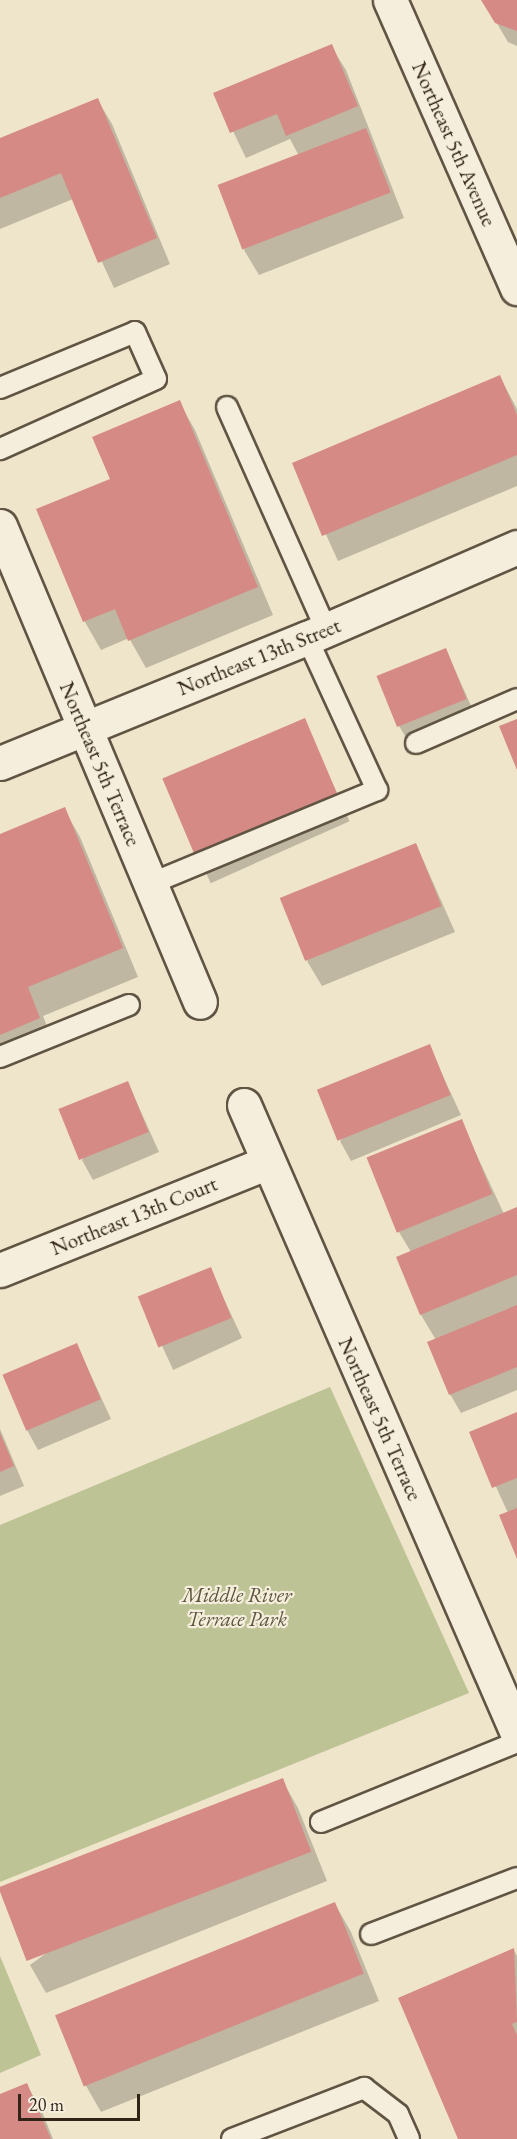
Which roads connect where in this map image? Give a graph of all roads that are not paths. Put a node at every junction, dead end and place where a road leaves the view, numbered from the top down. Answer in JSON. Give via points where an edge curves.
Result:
{"nodes":[{"id":1,"x":390,"y":0,"type":"edge"},
{"id":2,"x":517,"y":288,"type":"edge"},
{"id":3,"x":0,"y":388,"type":"edge"},
{"id":4,"x":227,"y":407,"type":"dead end"},
{"id":5,"x":0,"y":449,"type":"edge"},
{"id":6,"x":0,"y":526,"type":"edge"},
{"id":7,"x":517,"y":548,"type":"edge"},
{"id":8,"x":317,"y":634,"type":"junction"},
{"id":9,"x":517,"y":699,"type":"edge"},
{"id":10,"x":84,"y":728,"type":"junction"},
{"id":11,"x":416,"y":743,"type":"dead end"},
{"id":12,"x":0,"y":763,"type":"edge"},
{"id":13,"x":150,"y":884,"type":"junction"},
{"id":14,"x":201,"y":1002,"type":"dead end"},
{"id":15,"x":129,"y":1005,"type":"dead end"},
{"id":16,"x":0,"y":1057,"type":"edge"},
{"id":17,"x":244,"y":1105,"type":"dead end"},
{"id":18,"x":268,"y":1162,"type":"junction"},
{"id":19,"x":0,"y":1270,"type":"edge"},
{"id":20,"x":517,"y":1732,"type":"edge"},
{"id":21,"x":517,"y":1742,"type":"edge"},
{"id":22,"x":321,"y":1822,"type":"dead end"},
{"id":23,"x":517,"y":1878,"type":"edge"},
{"id":24,"x":371,"y":1934,"type":"dead end"},
{"id":25,"x":232,"y":2139,"type":"edge"},
{"id":26,"x":409,"y":2139,"type":"edge"}],
"edges":[{"from":1,"to":2,"type":"street","name":"Northeast 5th Avenue"},
{"from":3,"to":5,"type":"lane","via":[[135,332],[156,379]]},
{"from":4,"to":8,"type":"lane"},
{"from":6,"to":10,"type":"street","name":"Northeast 5th Terrace"},
{"from":7,"to":8,"type":"street","name":"Northeast 13th Street"},
{"from":8,"to":10,"type":"street","name":"Northeast 13th Street"},
{"from":8,"to":13,"type":"lane","via":[[377,790]]},
{"from":9,"to":11,"type":"lane"},
{"from":10,"to":12,"type":"street","name":"Northeast 13th Street"},
{"from":10,"to":13,"type":"street","name":"Northeast 5th Terrace"},
{"from":13,"to":14,"type":"street","name":"Northeast 5th Terrace"},
{"from":15,"to":16,"type":"lane"},
{"from":17,"to":18,"type":"street","name":"Northeast 5th Terrace"},
{"from":18,"to":19,"type":"street","name":"Northeast 13th Court"},
{"from":18,"to":20,"type":"street","name":"Northeast 5th Terrace"},
{"from":21,"to":22,"type":"lane"},
{"from":23,"to":24,"type":"lane"},
{"from":25,"to":26,"type":"lane","via":[[364,2088],[398,2114]]}]}
